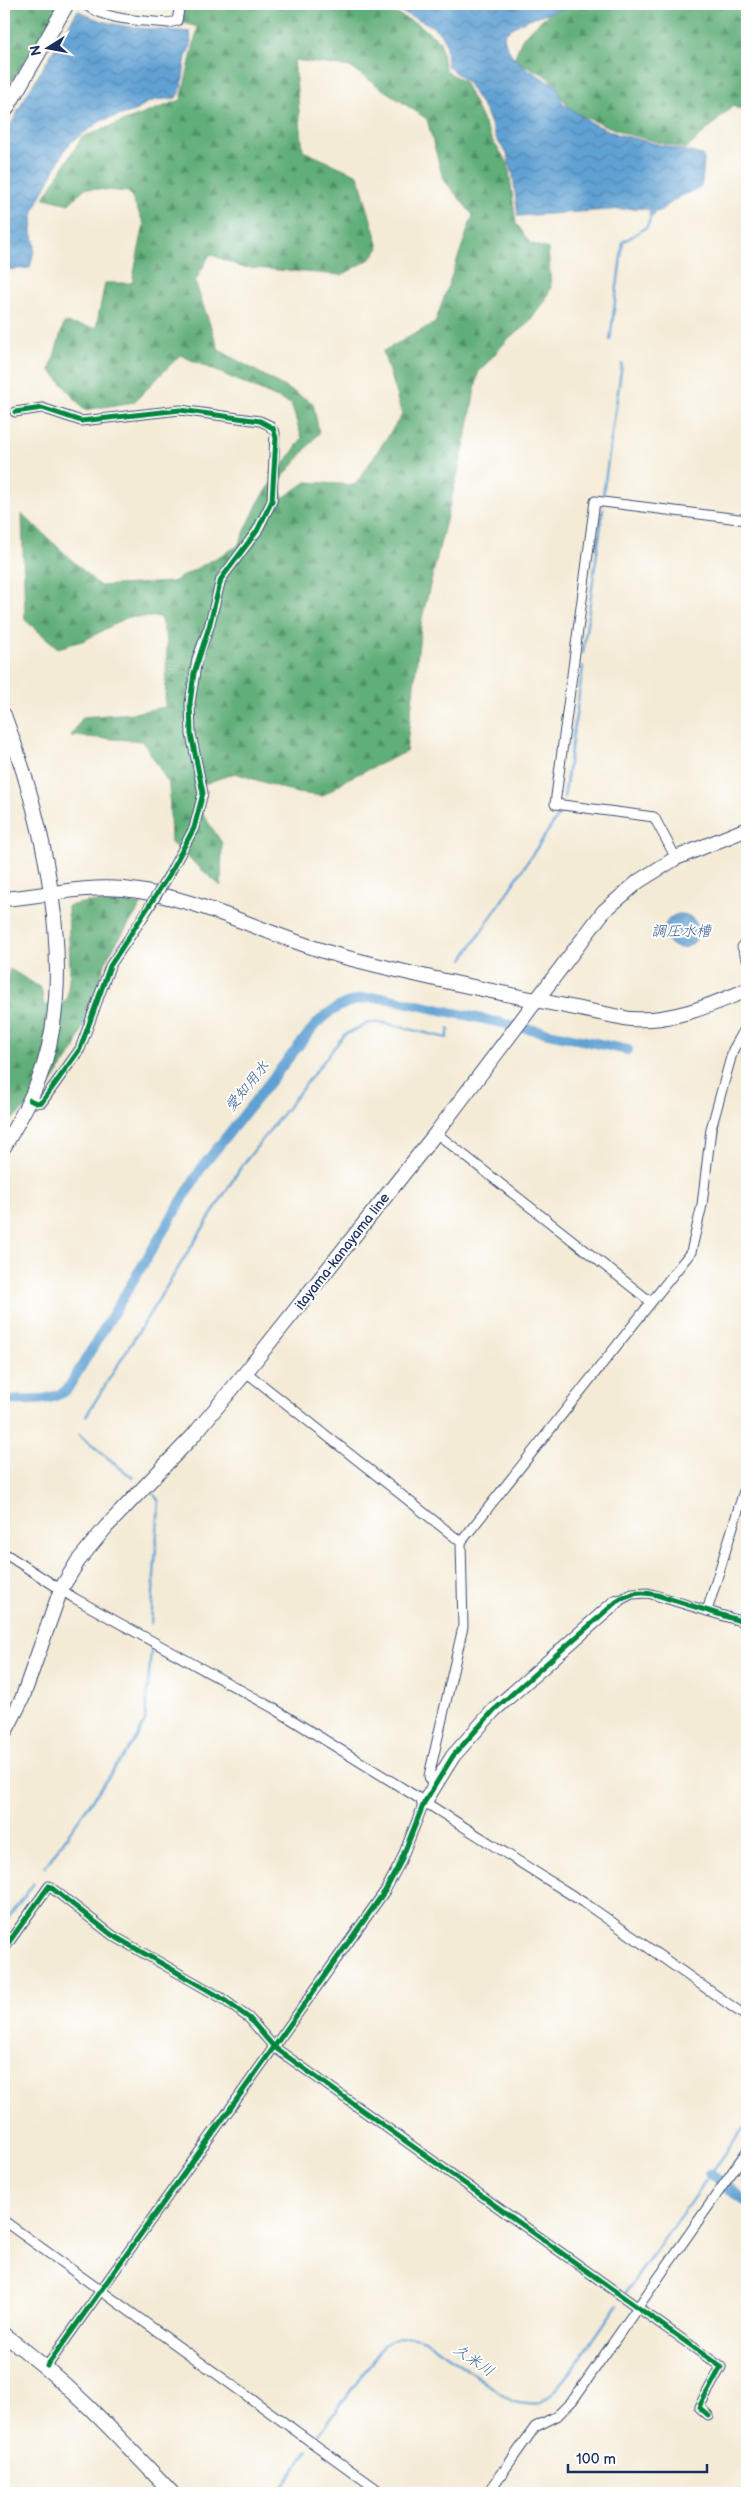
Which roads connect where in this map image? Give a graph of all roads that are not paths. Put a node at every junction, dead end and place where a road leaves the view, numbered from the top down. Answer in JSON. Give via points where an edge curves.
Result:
{"nodes":[{"id":1,"x":66,"y":4,"type":"edge"},
{"id":2,"x":84,"y":4,"type":"edge"},
{"id":3,"x":180,"y":4,"type":"edge"},
{"id":4,"x":4,"y":113,"type":"edge"},
{"id":5,"x":15,"y":412,"type":"dead end"},
{"id":6,"x":747,"y":520,"type":"edge"},
{"id":7,"x":4,"y":715,"type":"edge"},
{"id":8,"x":747,"y":829,"type":"edge"},
{"id":9,"x":676,"y":858,"type":"junction"},
{"id":10,"x":51,"y":895,"type":"junction"},
{"id":11,"x":4,"y":899,"type":"edge"},
{"id":12,"x":747,"y":941,"type":"edge"},
{"id":13,"x":747,"y":959,"type":"edge"},
{"id":14,"x":747,"y":990,"type":"edge"},
{"id":15,"x":539,"y":999,"type":"junction"},
{"id":16,"x":747,"y":1025,"type":"edge"},
{"id":17,"x":30,"y":1100,"type":"junction"},
{"id":18,"x":436,"y":1133,"type":"junction"},
{"id":19,"x":4,"y":1147,"type":"edge"},
{"id":20,"x":651,"y":1302,"type":"junction"},
{"id":21,"x":246,"y":1372,"type":"junction"},
{"id":22,"x":747,"y":1482,"type":"edge"},
{"id":23,"x":461,"y":1542,"type":"junction"},
{"id":24,"x":4,"y":1553,"type":"edge"},
{"id":25,"x":61,"y":1589,"type":"junction"},
{"id":26,"x":616,"y":1602,"type":"joint"},
{"id":27,"x":707,"y":1611,"type":"junction"},
{"id":28,"x":747,"y":1623,"type":"edge"},
{"id":29,"x":4,"y":1734,"type":"edge"},
{"id":30,"x":433,"y":1788,"type":"junction"},
{"id":31,"x":424,"y":1803,"type":"junction"},
{"id":32,"x":4,"y":1949,"type":"edge"},
{"id":33,"x":747,"y":2017,"type":"edge"},
{"id":34,"x":274,"y":2047,"type":"junction"},
{"id":35,"x":747,"y":2151,"type":"edge"},
{"id":36,"x":4,"y":2221,"type":"edge"},
{"id":37,"x":100,"y":2291,"type":"junction"},
{"id":38,"x":637,"y":2308,"type":"junction"},
{"id":39,"x":4,"y":2335,"type":"edge"},
{"id":40,"x":47,"y":2366,"type":"junction"},
{"id":41,"x":708,"y":2415,"type":"dead end"},
{"id":42,"x":172,"y":2493,"type":"edge"},
{"id":43,"x":382,"y":2493,"type":"edge"},
{"id":44,"x":488,"y":2493,"type":"edge"}],
"edges":[{"from":1,"to":4,"type":"street"},
{"from":2,"to":3,"type":"street","via":[[109,16],[168,22],[177,21]]},
{"from":5,"to":17,"type":"street","bridge":true,"via":[[42,408],[80,421],[180,410],[260,421],[275,433],[272,501],[257,531],[221,579],[198,660],[190,703],[191,734],[203,794],[194,828],[169,875],[110,966],[80,1049],[42,1102]]},
{"from":6,"to":9,"type":"street","via":[[595,501],[555,804],[654,816]]},
{"from":7,"to":10,"type":"street","via":[[25,778]]},
{"from":8,"to":9,"type":"street","name":"itayama-kanayama line"},
{"from":9,"to":15,"type":"street","name":"itayama-kanayama line","via":[[639,881],[604,911]]},
{"from":10,"to":11,"type":"street"},
{"from":10,"to":15,"type":"street","via":[[104,889],[168,896],[309,948]]},
{"from":10,"to":17,"type":"street","via":[[58,962],[56,991],[47,1049],[40,1078]]},
{"from":12,"to":13,"type":"street","via":[[742,947]]},
{"from":14,"to":15,"type":"street","via":[[690,1012],[650,1020],[630,1019]]},
{"from":15,"to":18,"type":"street","name":"itayama-kanayama line"},
{"from":16,"to":20,"type":"street","via":[[734,1050],[711,1129],[702,1205],[691,1252]]},
{"from":17,"to":19,"type":"street"},
{"from":18,"to":20,"type":"street"},
{"from":18,"to":21,"type":"street","name":"itayama-kanayama line"},
{"from":20,"to":23,"type":"street"},
{"from":21,"to":23,"type":"street"},
{"from":21,"to":25,"type":"street","name":"itayama-kanayama line","via":[[192,1437],[106,1527],[78,1561]]},
{"from":22,"to":27,"type":"street"},
{"from":23,"to":30,"type":"street","via":[[463,1627],[429,1776]]},
{"from":24,"to":25,"type":"street"},
{"from":25,"to":29,"type":"street","name":"itayama-kanayama line","via":[[22,1699]]},
{"from":25,"to":31,"type":"street","via":[[273,1708]]},
{"from":26,"to":27,"type":"street","via":[[643,1592]]},
{"from":26,"to":30,"type":"street","via":[[494,1710],[454,1756]]},
{"from":27,"to":28,"type":"street"},
{"from":30,"to":31,"type":"street"},
{"from":31,"to":33,"type":"street","via":[[589,1906]]},
{"from":31,"to":34,"type":"street","via":[[386,1892]]},
{"from":32,"to":34,"type":"street","via":[[50,1886],[112,1935],[227,2002],[249,2018]]},
{"from":34,"to":37,"type":"street"},
{"from":34,"to":38,"type":"street"},
{"from":35,"to":38,"type":"street"},
{"from":36,"to":37,"type":"street"},
{"from":37,"to":40,"type":"street"},
{"from":37,"to":43,"type":"street"},
{"from":38,"to":41,"type":"street","via":[[721,2367],[699,2407]]},
{"from":38,"to":44,"type":"street","via":[[573,2400],[557,2416],[535,2427]]},
{"from":39,"to":40,"type":"street"},
{"from":40,"to":42,"type":"street"}]}
